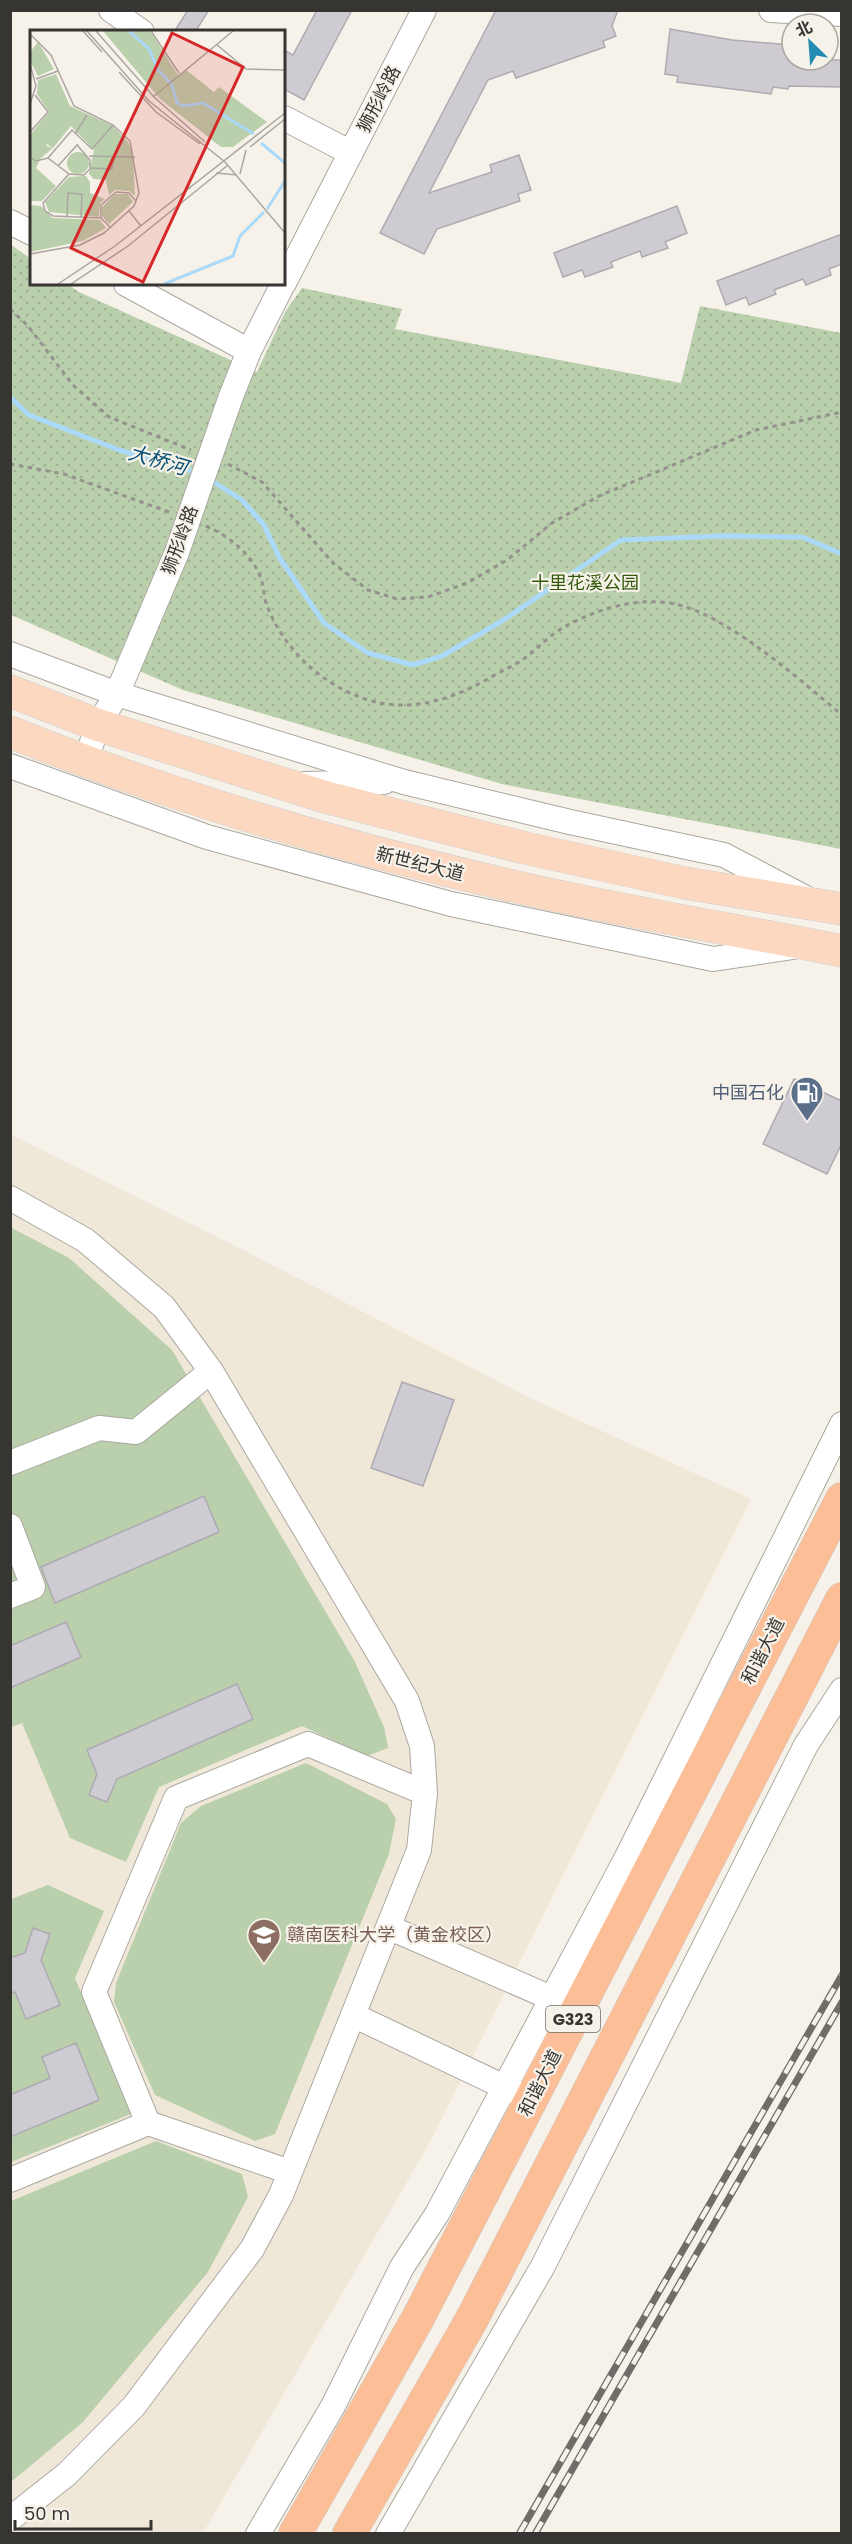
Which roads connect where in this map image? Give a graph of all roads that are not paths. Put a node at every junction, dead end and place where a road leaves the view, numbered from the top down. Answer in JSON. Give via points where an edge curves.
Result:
{"nodes":[{"id":1,"x":111,"y":10,"type":"edge"},
{"id":2,"x":424,"y":10,"type":"edge"},
{"id":3,"x":771,"y":10,"type":"edge"},
{"id":4,"x":842,"y":14,"type":"edge"},
{"id":5,"x":139,"y":30,"type":"edge"},
{"id":6,"x":285,"y":119,"type":"edge"},
{"id":7,"x":351,"y":153,"type":"junction"},
{"id":8,"x":10,"y":222,"type":"edge"},
{"id":9,"x":30,"y":232,"type":"edge"},
{"id":10,"x":285,"y":279,"type":"edge"},
{"id":11,"x":282,"y":285,"type":"edge"},
{"id":12,"x":136,"y":286,"type":"edge"},
{"id":13,"x":249,"y":351,"type":"junction"},
{"id":14,"x":10,"y":654,"type":"edge"},
{"id":15,"x":10,"y":691,"type":"edge"},
{"id":16,"x":117,"y":694,"type":"junction"},
{"id":17,"x":98,"y":725,"type":"junction"},
{"id":18,"x":10,"y":732,"type":"edge"},
{"id":19,"x":86,"y":762,"type":"junction"},
{"id":20,"x":10,"y":766,"type":"edge"},
{"id":21,"x":404,"y":782,"type":"junction"},
{"id":22,"x":286,"y":785,"type":"junction"},
{"id":23,"x":370,"y":852,"type":"junction"},
{"id":24,"x":451,"y":904,"type":"junction"},
{"id":25,"x":829,"y":906,"type":"edge"},
{"id":26,"x":809,"y":944,"type":"junction"},
{"id":27,"x":842,"y":951,"type":"edge"},
{"id":28,"x":10,"y":1198,"type":"edge"},
{"id":29,"x":211,"y":1371,"type":"junction"},
{"id":30,"x":842,"y":1424,"type":"edge"},
{"id":31,"x":10,"y":1463,"type":"edge"},
{"id":32,"x":842,"y":1499,"type":"edge"},
{"id":33,"x":10,"y":1526,"type":"edge"},
{"id":34,"x":10,"y":1596,"type":"edge"},
{"id":35,"x":842,"y":1599,"type":"edge"},
{"id":36,"x":842,"y":1690,"type":"edge"},
{"id":37,"x":425,"y":1794,"type":"junction"},
{"id":38,"x":388,"y":1927,"type":"junction"},
{"id":39,"x":565,"y":2004,"type":"junction"},
{"id":40,"x":353,"y":2015,"type":"junction"},
{"id":41,"x":518,"y":2094,"type":"junction"},
{"id":42,"x":148,"y":2123,"type":"junction"},
{"id":43,"x":290,"y":2172,"type":"junction"},
{"id":44,"x":10,"y":2180,"type":"edge"},
{"id":45,"x":10,"y":2519,"type":"edge"},
{"id":46,"x":258,"y":2534,"type":"edge"},
{"id":47,"x":295,"y":2534,"type":"edge"},
{"id":48,"x":349,"y":2534,"type":"edge"},
{"id":49,"x":388,"y":2534,"type":"edge"}],
"edges":[{"from":1,"to":5,"type":"street"},
{"from":2,"to":7,"type":"street","name":"狮形岭路"},
{"from":3,"to":4,"type":"street"},
{"from":6,"to":7,"type":"street"},
{"from":7,"to":10,"type":"street","name":"狮形岭路"},
{"from":8,"to":9,"type":"street"},
{"from":11,"to":13,"type":"street","name":"狮形岭路"},
{"from":12,"to":13,"type":"street"},
{"from":13,"to":16,"type":"street","name":"狮形岭路","bridge":true,"via":[[177,552]]},
{"from":14,"to":16,"type":"street"},
{"from":15,"to":17,"type":"main road"},
{"from":16,"to":17,"type":"street","name":"狮形岭路"},
{"from":16,"to":21,"type":"street"},
{"from":17,"to":19,"type":"street","name":"狮形岭路"},
{"from":17,"to":22,"type":"main road"},
{"from":18,"to":19,"type":"main road","name":"新世纪大道"},
{"from":19,"to":23,"type":"main road","name":"新世纪大道"},
{"from":20,"to":24,"type":"street","via":[[207,837]]},
{"from":21,"to":22,"type":"street"},
{"from":21,"to":25,"type":"street","via":[[724,855]]},
{"from":22,"to":25,"type":"main road","via":[[525,848],[685,883]]},
{"from":23,"to":24,"type":"street"},
{"from":23,"to":26,"type":"main road","name":"新世纪大道","via":[[530,890]]},
{"from":24,"to":26,"type":"street","via":[[713,959]]},
{"from":26,"to":27,"type":"main road","name":"新世纪大道"},
{"from":28,"to":29,"type":"street","via":[[85,1240],[164,1307]]},
{"from":29,"to":31,"type":"street","via":[[136,1432],[99,1428]]},
{"from":29,"to":37,"type":"street","via":[[407,1701],[422,1746]]},
{"from":30,"to":39,"type":"street","via":[[627,1857]]},
{"from":32,"to":39,"type":"highway","name":"和谐大道","number":"G323"},
{"from":33,"to":34,"type":"street","via":[[33,1587]]},
{"from":35,"to":48,"type":"highway","number":"G323","via":[[478,2309]]},
{"from":36,"to":49,"type":"street","via":[[806,1745],[543,2266]]},
{"from":37,"to":38,"type":"street","via":[[419,1850]]},
{"from":37,"to":42,"type":"street","via":[[308,1744],[176,1798],[94,1992]]},
{"from":38,"to":39,"type":"street"},
{"from":38,"to":40,"type":"street"},
{"from":39,"to":41,"type":"highway","name":"和谐大道","number":"G323"},
{"from":40,"to":41,"type":"street"},
{"from":40,"to":43,"type":"street"},
{"from":41,"to":46,"type":"street","via":[[402,2267],[333,2406]]},
{"from":41,"to":47,"type":"highway","name":"和谐大道","number":"G323","via":[[417,2320]]},
{"from":42,"to":43,"type":"street"},
{"from":42,"to":44,"type":"street"},
{"from":43,"to":45,"type":"street","via":[[252,2249],[134,2406],[67,2474]]}]}
